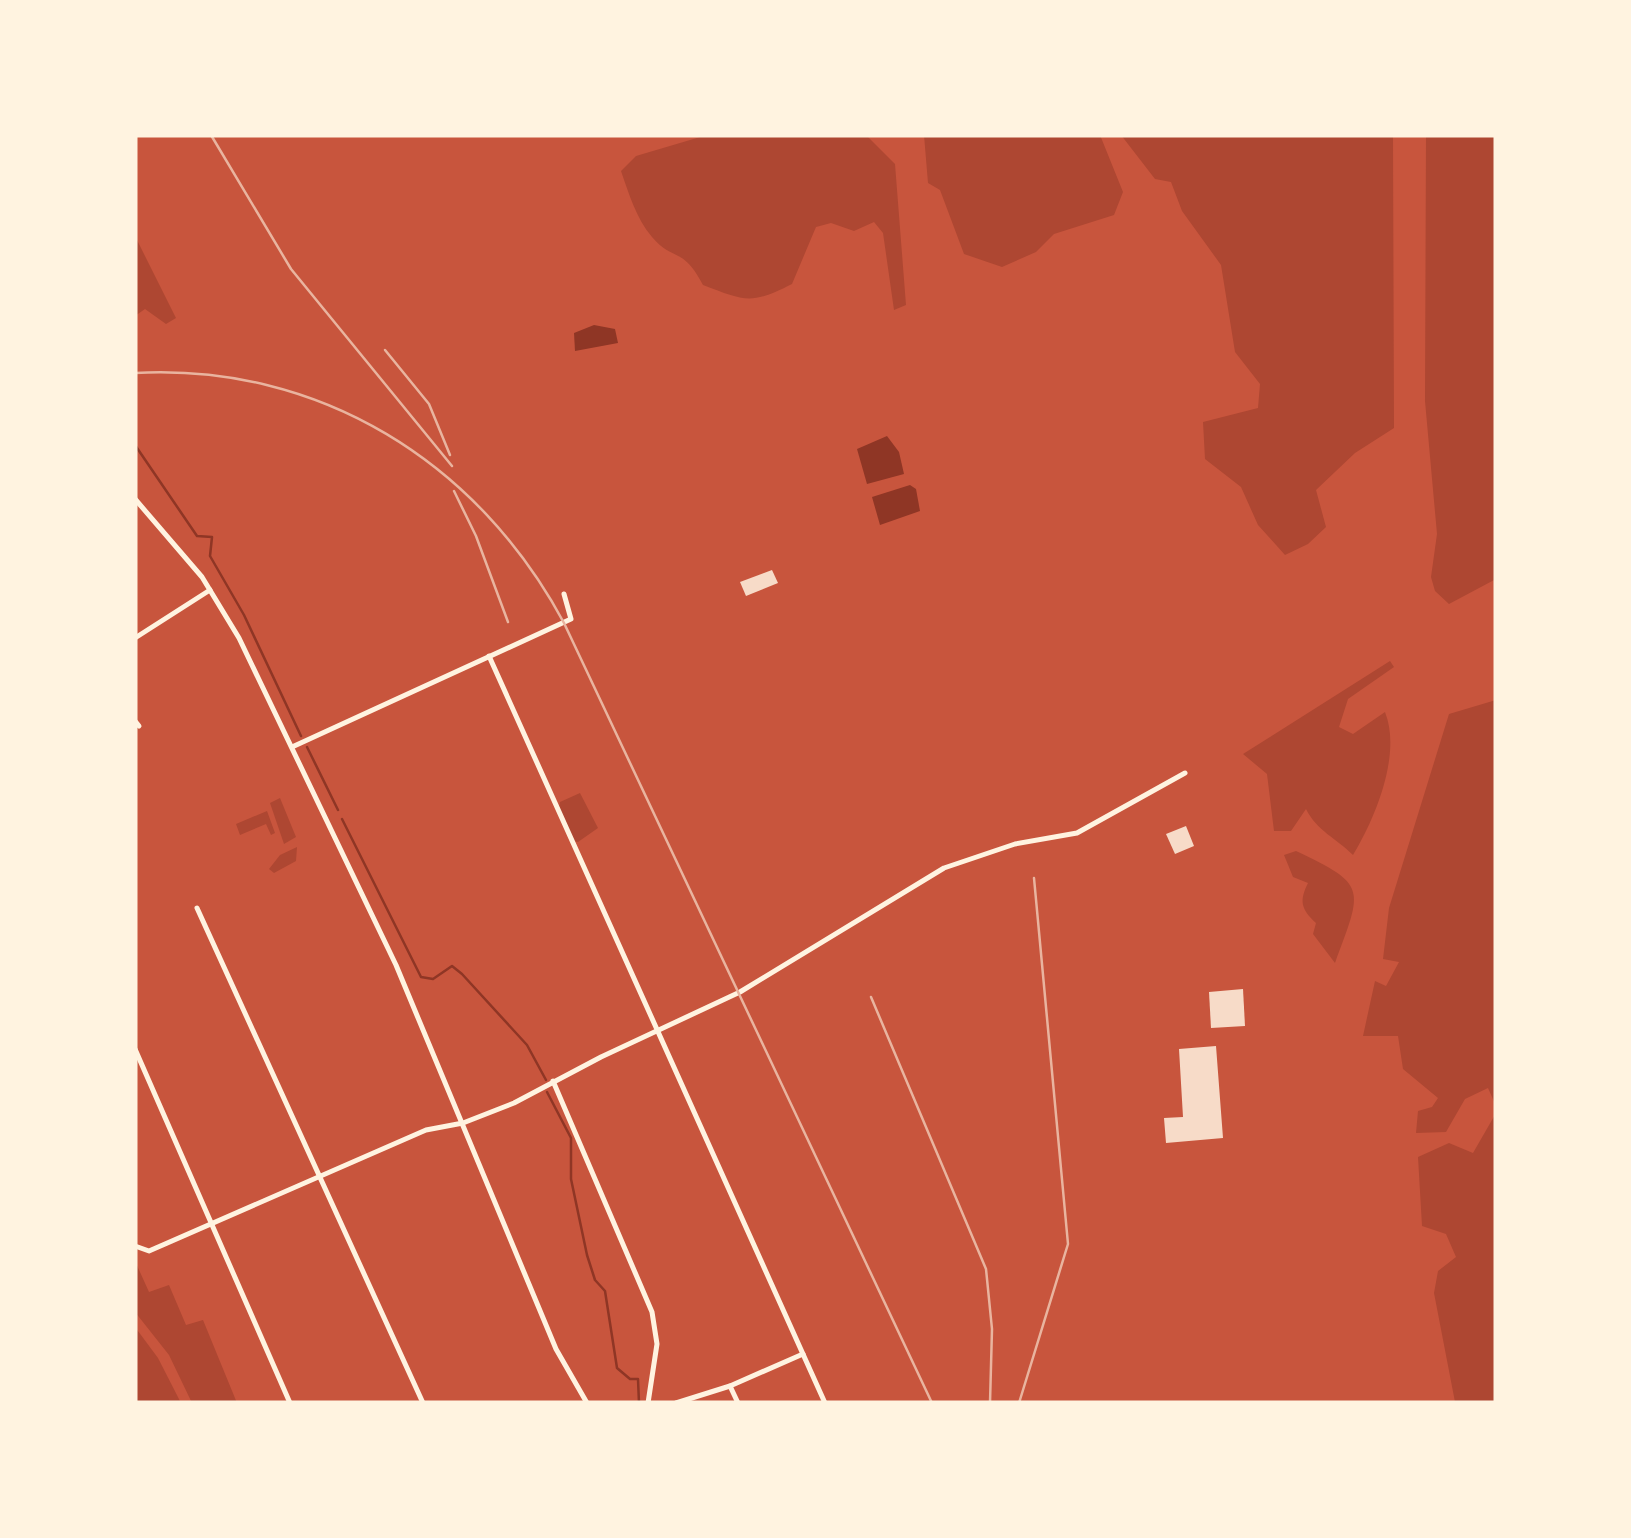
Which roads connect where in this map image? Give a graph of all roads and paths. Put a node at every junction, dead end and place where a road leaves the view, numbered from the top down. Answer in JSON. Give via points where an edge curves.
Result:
{"nodes":[{"id":1,"x":135,"y":499,"type":"edge"},
{"id":2,"x":210,"y":590,"type":"junction"},
{"id":3,"x":564,"y":594,"type":"dead end"},
{"id":4,"x":135,"y":638,"type":"edge"},
{"id":5,"x":490,"y":656,"type":"junction"},
{"id":6,"x":292,"y":747,"type":"junction"},
{"id":7,"x":1185,"y":772,"type":"dead end"},
{"id":8,"x":198,"y":908,"type":"dead end"},
{"id":9,"x":657,"y":1031,"type":"junction"},
{"id":10,"x":135,"y":1049,"type":"edge"},
{"id":11,"x":553,"y":1080,"type":"junction"},
{"id":12,"x":463,"y":1123,"type":"junction"},
{"id":13,"x":322,"y":1176,"type":"junction"},
{"id":14,"x":210,"y":1226,"type":"junction"},
{"id":15,"x":138,"y":1248,"type":"edge"},
{"id":16,"x":803,"y":1354,"type":"junction"},
{"id":17,"x":730,"y":1386,"type":"junction"},
{"id":18,"x":290,"y":1403,"type":"edge"},
{"id":19,"x":423,"y":1403,"type":"edge"},
{"id":20,"x":587,"y":1403,"type":"edge"},
{"id":21,"x":648,"y":1403,"type":"edge"},
{"id":22,"x":676,"y":1403,"type":"edge"},
{"id":23,"x":738,"y":1403,"type":"edge"},
{"id":24,"x":825,"y":1403,"type":"edge"}],
"edges":[{"from":1,"to":2,"type":"street"},
{"from":2,"to":4,"type":"street"},
{"from":2,"to":6,"type":"street"},
{"from":3,"to":5,"type":"street","via":[[571,619]]},
{"from":5,"to":6,"type":"street"},
{"from":5,"to":9,"type":"street"},
{"from":6,"to":12,"type":"street"},
{"from":7,"to":9,"type":"street","via":[[1078,832],[944,868],[758,982]]},
{"from":8,"to":13,"type":"street"},
{"from":9,"to":11,"type":"street"},
{"from":9,"to":16,"type":"street"},
{"from":10,"to":14,"type":"street"},
{"from":11,"to":12,"type":"street"},
{"from":11,"to":21,"type":"street","via":[[652,1312],[658,1344]]},
{"from":12,"to":13,"type":"street","via":[[436,1126]]},
{"from":12,"to":20,"type":"street","via":[[556,1349]]},
{"from":13,"to":14,"type":"street"},
{"from":13,"to":19,"type":"street"},
{"from":14,"to":15,"type":"street"},
{"from":14,"to":18,"type":"street"},
{"from":16,"to":17,"type":"street"},
{"from":16,"to":24,"type":"street"},
{"from":17,"to":22,"type":"street"},
{"from":17,"to":23,"type":"street"}]}
